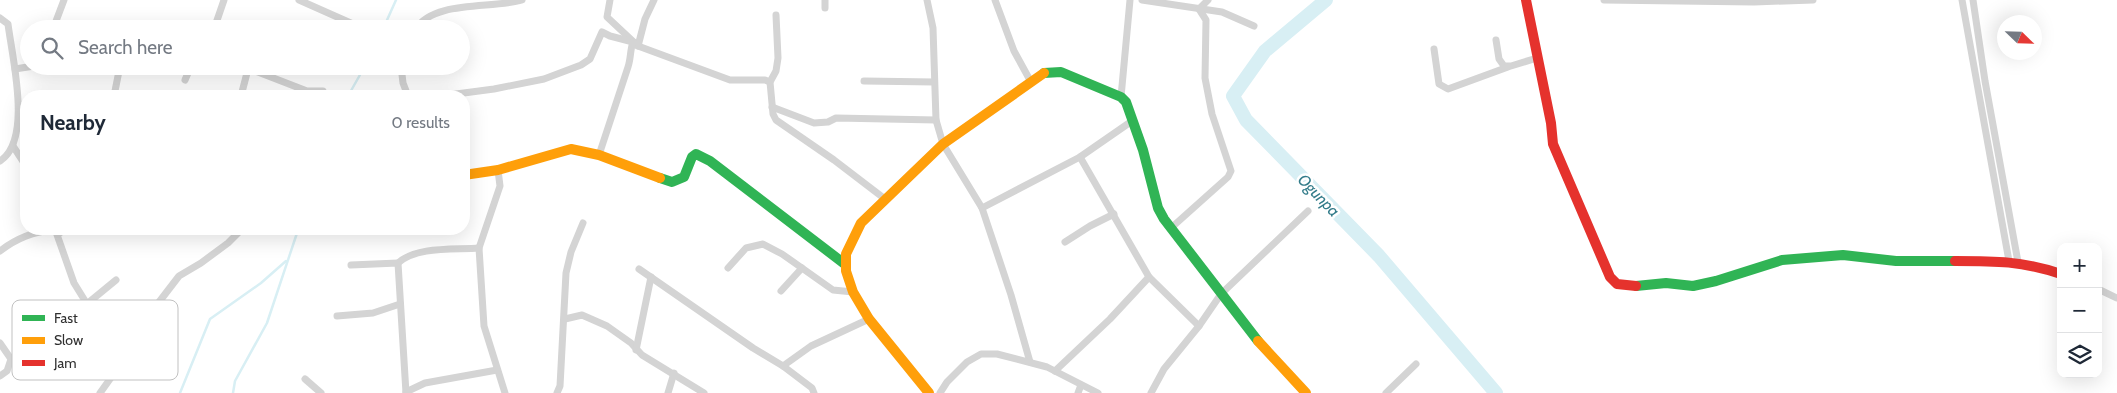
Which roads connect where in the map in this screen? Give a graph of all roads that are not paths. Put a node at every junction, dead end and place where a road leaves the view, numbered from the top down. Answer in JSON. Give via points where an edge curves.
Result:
{"nodes":[{"id":1,"x":64,"y":0,"type":"edge"},
{"id":2,"x":224,"y":0,"type":"edge"},
{"id":3,"x":299,"y":0,"type":"edge"},
{"id":4,"x":522,"y":0,"type":"edge"},
{"id":5,"x":610,"y":0,"type":"edge"},
{"id":6,"x":654,"y":0,"type":"edge"},
{"id":7,"x":927,"y":0,"type":"edge"},
{"id":8,"x":995,"y":0,"type":"edge"},
{"id":9,"x":1130,"y":0,"type":"edge"},
{"id":10,"x":1142,"y":0,"type":"edge"},
{"id":11,"x":1208,"y":0,"type":"edge"},
{"id":12,"x":1526,"y":0,"type":"edge"},
{"id":13,"x":1604,"y":0,"type":"edge"},
{"id":14,"x":1813,"y":0,"type":"edge"},
{"id":15,"x":1962,"y":0,"type":"edge"},
{"id":16,"x":1973,"y":0,"type":"edge"},
{"id":17,"x":1199,"y":9,"type":"junction"},
{"id":18,"x":776,"y":15,"type":"dead end"},
{"id":19,"x":607,"y":17,"type":"junction"},
{"id":20,"x":0,"y":18,"type":"edge"},
{"id":21,"x":56,"y":20,"type":"edge"},
{"id":22,"x":217,"y":20,"type":"edge"},
{"id":23,"x":344,"y":20,"type":"edge"},
{"id":24,"x":424,"y":20,"type":"edge"},
{"id":25,"x":1254,"y":26,"type":"dead end"},
{"id":26,"x":602,"y":32,"type":"junction"},
{"id":27,"x":1496,"y":40,"type":"dead end"},
{"id":28,"x":635,"y":44,"type":"junction"},
{"id":29,"x":1434,"y":49,"type":"dead end"},
{"id":30,"x":1537,"y":58,"type":"junction"},
{"id":31,"x":1508,"y":66,"type":"junction"},
{"id":32,"x":20,"y":68,"type":"edge"},
{"id":33,"x":15,"y":69,"type":"junction"},
{"id":34,"x":118,"y":75,"type":"edge"},
{"id":35,"x":188,"y":75,"type":"edge"},
{"id":36,"x":243,"y":75,"type":"edge"},
{"id":37,"x":266,"y":75,"type":"edge"},
{"id":38,"x":402,"y":75,"type":"edge"},
{"id":39,"x":186,"y":80,"type":"dead end"},
{"id":40,"x":864,"y":81,"type":"dead end"},
{"id":41,"x":770,"y":82,"type":"junction"},
{"id":42,"x":934,"y":82,"type":"junction"},
{"id":43,"x":1031,"y":82,"type":"junction"},
{"id":44,"x":115,"y":90,"type":"edge"},
{"id":45,"x":242,"y":90,"type":"edge"},
{"id":46,"x":307,"y":90,"type":"edge"},
{"id":47,"x":406,"y":90,"type":"edge"},
{"id":48,"x":470,"y":91,"type":"edge"},
{"id":49,"x":20,"y":95,"type":"edge"},
{"id":50,"x":1121,"y":97,"type":"junction"},
{"id":51,"x":772,"y":107,"type":"junction"},
{"id":52,"x":936,"y":120,"type":"junction"},
{"id":53,"x":20,"y":121,"type":"edge"},
{"id":54,"x":1132,"y":121,"type":"junction"},
{"id":55,"x":944,"y":144,"type":"junction"},
{"id":56,"x":13,"y":146,"type":"junction"},
{"id":57,"x":599,"y":154,"type":"junction"},
{"id":58,"x":20,"y":157,"type":"edge"},
{"id":59,"x":1080,"y":157,"type":"junction"},
{"id":60,"x":0,"y":161,"type":"edge"},
{"id":61,"x":498,"y":170,"type":"junction"},
{"id":62,"x":470,"y":174,"type":"edge"},
{"id":63,"x":886,"y":199,"type":"junction"},
{"id":64,"x":982,"y":208,"type":"junction"},
{"id":65,"x":1308,"y":210,"type":"dead end"},
{"id":66,"x":1114,"y":214,"type":"junction"},
{"id":67,"x":583,"y":223,"type":"dead end"},
{"id":68,"x":1171,"y":228,"type":"junction"},
{"id":69,"x":26,"y":235,"type":"edge"},
{"id":70,"x":57,"y":235,"type":"edge"},
{"id":71,"x":236,"y":235,"type":"edge"},
{"id":72,"x":1065,"y":242,"type":"dead end"},
{"id":73,"x":479,"y":248,"type":"junction"},
{"id":74,"x":0,"y":251,"type":"edge"},
{"id":75,"x":2014,"y":261,"type":"junction"},
{"id":76,"x":398,"y":263,"type":"junction"},
{"id":77,"x":846,"y":264,"type":"junction"},
{"id":78,"x":351,"y":265,"type":"dead end"},
{"id":79,"x":728,"y":268,"type":"dead end"},
{"id":80,"x":802,"y":268,"type":"junction"},
{"id":81,"x":639,"y":269,"type":"dead end"},
{"id":82,"x":2057,"y":273,"type":"edge"},
{"id":83,"x":651,"y":277,"type":"junction"},
{"id":84,"x":1149,"y":277,"type":"junction"},
{"id":85,"x":116,"y":280,"type":"dead end"},
{"id":86,"x":781,"y":291,"type":"dead end"},
{"id":87,"x":2102,"y":291,"type":"edge"},
{"id":88,"x":853,"y":292,"type":"junction"},
{"id":89,"x":1221,"y":294,"type":"junction"},
{"id":90,"x":2117,"y":298,"type":"edge"},
{"id":91,"x":86,"y":300,"type":"edge"},
{"id":92,"x":92,"y":300,"type":"edge"},
{"id":93,"x":161,"y":300,"type":"edge"},
{"id":94,"x":400,"y":304,"type":"junction"},
{"id":95,"x":337,"y":316,"type":"dead end"},
{"id":96,"x":565,"y":318,"type":"junction"},
{"id":97,"x":869,"y":318,"type":"junction"},
{"id":98,"x":1199,"y":326,"type":"junction"},
{"id":99,"x":0,"y":343,"type":"edge"},
{"id":100,"x":636,"y":350,"type":"junction"},
{"id":101,"x":1030,"y":362,"type":"junction"},
{"id":102,"x":1416,"y":364,"type":"dead end"},
{"id":103,"x":783,"y":366,"type":"junction"},
{"id":104,"x":497,"y":370,"type":"junction"},
{"id":105,"x":1055,"y":370,"type":"junction"},
{"id":106,"x":674,"y":373,"type":"junction"},
{"id":107,"x":0,"y":376,"type":"edge"},
{"id":108,"x":305,"y":379,"type":"dead end"},
{"id":109,"x":109,"y":380,"type":"edge"},
{"id":110,"x":1081,"y":385,"type":"junction"},
{"id":111,"x":100,"y":393,"type":"edge"},
{"id":112,"x":321,"y":393,"type":"edge"},
{"id":113,"x":406,"y":393,"type":"edge"},
{"id":114,"x":504,"y":393,"type":"edge"},
{"id":115,"x":557,"y":393,"type":"edge"},
{"id":116,"x":668,"y":393,"type":"edge"},
{"id":117,"x":704,"y":393,"type":"edge"},
{"id":118,"x":814,"y":393,"type":"edge"},
{"id":119,"x":929,"y":393,"type":"edge"},
{"id":120,"x":940,"y":393,"type":"edge"},
{"id":121,"x":1078,"y":393,"type":"edge"},
{"id":122,"x":1098,"y":393,"type":"edge"},
{"id":123,"x":1151,"y":393,"type":"edge"},
{"id":124,"x":1306,"y":393,"type":"edge"},
{"id":125,"x":1386,"y":393,"type":"edge"}],
"edges":[{"from":1,"to":21,"type":"street"},
{"from":2,"to":22,"type":"street"},
{"from":3,"to":23,"type":"street"},
{"from":4,"to":24,"type":"street","via":[[449,10],[432,14]]},
{"from":5,"to":19,"type":"street"},
{"from":6,"to":28,"type":"street"},
{"from":7,"to":42,"type":"street","via":[[933,28]]},
{"from":8,"to":43,"type":"street","via":[[1014,52]]},
{"from":9,"to":50,"type":"street"},
{"from":10,"to":17,"type":"street"},
{"from":11,"to":17,"type":"street"},
{"from":12,"to":30,"type":"street"},
{"from":13,"to":14,"type":"street"},
{"from":15,"to":75,"type":"street"},
{"from":16,"to":75,"type":"street"},
{"from":17,"to":25,"type":"street","via":[[1222,12]]},
{"from":17,"to":68,"type":"street","via":[[1206,20],[1205,78],[1212,114],[1231,171]]},
{"from":18,"to":41,"type":"street","via":[[778,58]]},
{"from":19,"to":26,"type":"street"},
{"from":19,"to":28,"type":"street"},
{"from":20,"to":33,"type":"street","via":[[8,24]]},
{"from":26,"to":28,"type":"street"},
{"from":26,"to":48,"type":"street","via":[[590,59],[581,65],[544,79]]},
{"from":27,"to":31,"type":"street","via":[[1500,63]]},
{"from":28,"to":41,"type":"street","via":[[730,80]]},
{"from":28,"to":57,"type":"street","via":[[630,50],[628,67]]},
{"from":29,"to":31,"type":"street","via":[[1439,84],[1448,89]]},
{"from":30,"to":31,"type":"street"},
{"from":30,"to":75,"type":"street","via":[[1551,123],[1552,144],[1610,278],[1618,284],[1692,286],[1782,260],[1843,255],[1896,261]]},
{"from":32,"to":33,"type":"street"},
{"from":33,"to":49,"type":"street"},
{"from":34,"to":44,"type":"street"},
{"from":35,"to":39,"type":"street"},
{"from":36,"to":45,"type":"street"},
{"from":37,"to":46,"type":"street"},
{"from":38,"to":47,"type":"street"},
{"from":40,"to":42,"type":"street"},
{"from":41,"to":51,"type":"street"},
{"from":42,"to":52,"type":"street"},
{"from":43,"to":50,"type":"street","via":[[1044,73],[1061,72]]},
{"from":43,"to":55,"type":"street"},
{"from":50,"to":54,"type":"street","via":[[1129,108]]},
{"from":51,"to":52,"type":"street","via":[[814,123],[836,118]]},
{"from":51,"to":63,"type":"street","via":[[780,123]]},
{"from":52,"to":55,"type":"street"},
{"from":53,"to":56,"type":"street"},
{"from":54,"to":59,"type":"street"},
{"from":54,"to":68,"type":"street","via":[[1158,208]]},
{"from":55,"to":63,"type":"street"},
{"from":55,"to":64,"type":"street"},
{"from":56,"to":58,"type":"street"},
{"from":56,"to":60,"type":"street"},
{"from":57,"to":61,"type":"street","via":[[571,149]]},
{"from":57,"to":77,"type":"street","via":[[672,182],[684,177],[696,154],[710,161]]},
{"from":59,"to":64,"type":"street"},
{"from":59,"to":66,"type":"street"},
{"from":61,"to":62,"type":"street"},
{"from":61,"to":73,"type":"street","via":[[500,186]]},
{"from":63,"to":77,"type":"street","via":[[861,223],[846,254]]},
{"from":64,"to":101,"type":"street"},
{"from":65,"to":89,"type":"street"},
{"from":66,"to":72,"type":"street"},
{"from":66,"to":84,"type":"street"},
{"from":67,"to":96,"type":"street","via":[[566,273]]},
{"from":68,"to":89,"type":"street"},
{"from":69,"to":74,"type":"street"},
{"from":70,"to":91,"type":"street","via":[[74,283]]},
{"from":71,"to":93,"type":"street","via":[[179,276]]},
{"from":73,"to":76,"type":"street","via":[[426,252],[405,256]]},
{"from":73,"to":104,"type":"street","via":[[484,326]]},
{"from":75,"to":82,"type":"street"},
{"from":76,"to":78,"type":"street"},
{"from":76,"to":94,"type":"street"},
{"from":77,"to":88,"type":"street"},
{"from":79,"to":80,"type":"street","via":[[746,248],[763,244]]},
{"from":80,"to":86,"type":"street"},
{"from":80,"to":88,"type":"street","via":[[833,290]]},
{"from":81,"to":83,"type":"street"},
{"from":83,"to":100,"type":"street"},
{"from":83,"to":103,"type":"street"},
{"from":84,"to":98,"type":"street"},
{"from":84,"to":105,"type":"street"},
{"from":85,"to":92,"type":"street"},
{"from":87,"to":90,"type":"street"},
{"from":88,"to":97,"type":"street"},
{"from":89,"to":98,"type":"street"},
{"from":89,"to":124,"type":"street","via":[[1258,341]]},
{"from":94,"to":95,"type":"street","via":[[373,313]]},
{"from":94,"to":113,"type":"street"},
{"from":96,"to":100,"type":"street","via":[[574,315],[607,326]]},
{"from":96,"to":115,"type":"street"},
{"from":97,"to":103,"type":"street","via":[[812,346]]},
{"from":97,"to":119,"type":"street"},
{"from":98,"to":123,"type":"street","via":[[1164,369]]},
{"from":99,"to":107,"type":"street","via":[[11,358],[7,371]]},
{"from":100,"to":106,"type":"street"},
{"from":101,"to":105,"type":"street"},
{"from":101,"to":120,"type":"street","via":[[997,354],[981,354],[967,362]]},
{"from":102,"to":125,"type":"street"},
{"from":103,"to":118,"type":"street"},
{"from":104,"to":113,"type":"street","via":[[426,383]]},
{"from":104,"to":114,"type":"street"},
{"from":105,"to":110,"type":"street"},
{"from":106,"to":116,"type":"street"},
{"from":106,"to":117,"type":"street"},
{"from":108,"to":112,"type":"street"},
{"from":109,"to":111,"type":"street"},
{"from":110,"to":121,"type":"street"},
{"from":110,"to":122,"type":"street"}]}
